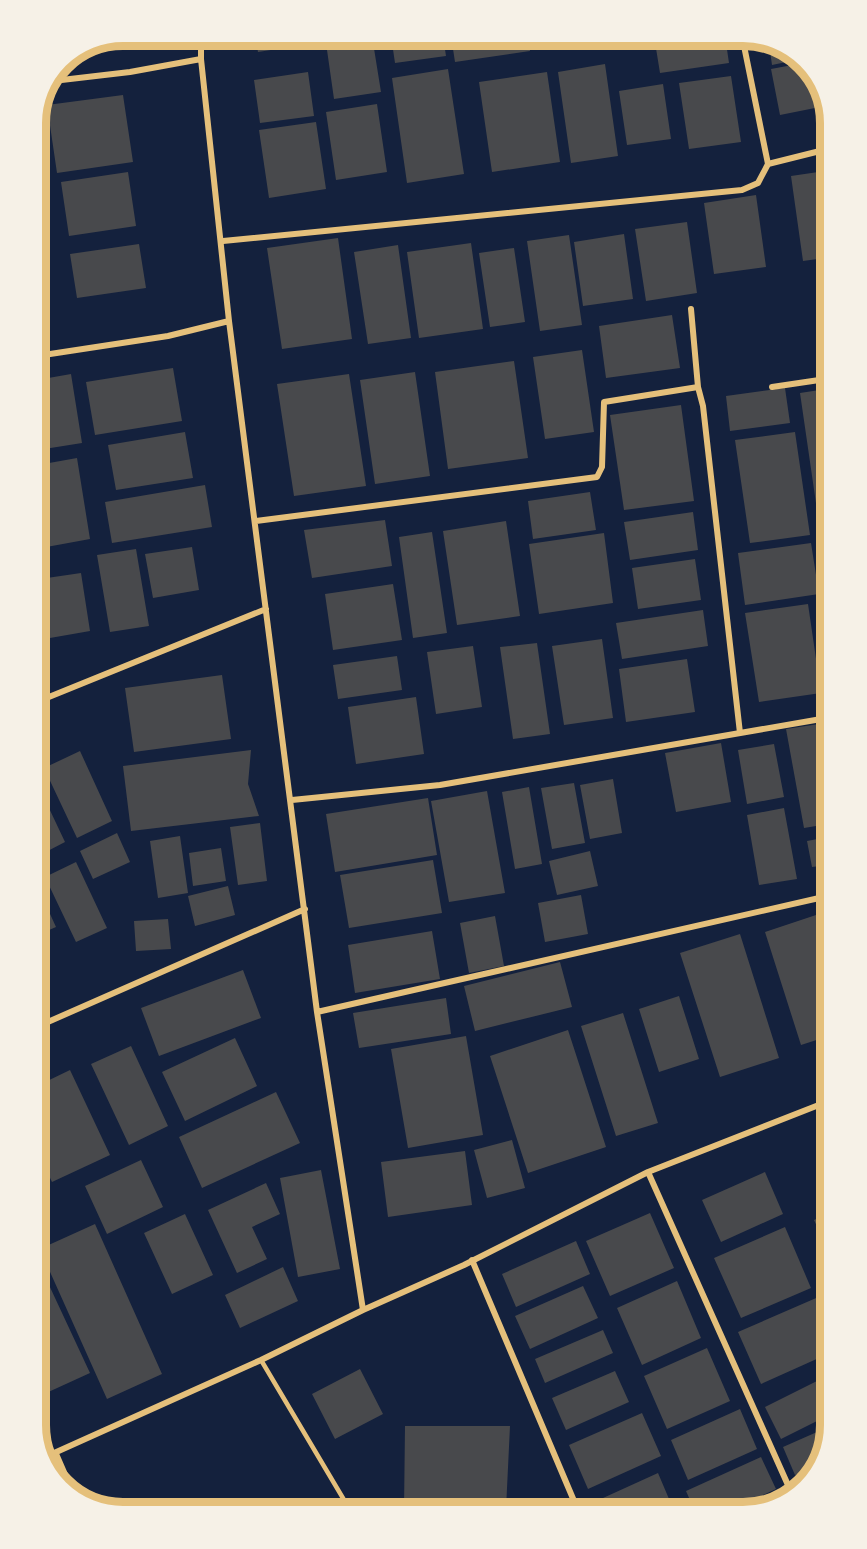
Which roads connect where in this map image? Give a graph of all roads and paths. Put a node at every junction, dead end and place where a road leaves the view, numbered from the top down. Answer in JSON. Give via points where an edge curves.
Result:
{"nodes":[{"id":1,"x":201,"y":46,"type":"edge"},
{"id":2,"x":744,"y":47,"type":"edge"},
{"id":3,"x":201,"y":59,"type":"junction"},
{"id":4,"x":60,"y":80,"type":"edge"},
{"id":5,"x":820,"y":151,"type":"edge"},
{"id":6,"x":768,"y":164,"type":"junction"},
{"id":7,"x":223,"y":241,"type":"junction"},
{"id":8,"x":691,"y":309,"type":"dead end"},
{"id":9,"x":229,"y":321,"type":"junction"},
{"id":10,"x":47,"y":355,"type":"edge"},
{"id":11,"x":820,"y":380,"type":"edge"},
{"id":12,"x":698,"y":387,"type":"junction"},
{"id":13,"x":772,"y":387,"type":"dead end"},
{"id":14,"x":256,"y":521,"type":"junction"},
{"id":15,"x":266,"y":609,"type":"junction"},
{"id":16,"x":47,"y":698,"type":"edge"},
{"id":17,"x":820,"y":719,"type":"edge"},
{"id":18,"x":740,"y":733,"type":"junction"},
{"id":19,"x":292,"y":800,"type":"junction"},
{"id":20,"x":820,"y":898,"type":"edge"},
{"id":21,"x":305,"y":909,"type":"junction"},
{"id":22,"x":317,"y":1012,"type":"junction"},
{"id":23,"x":46,"y":1023,"type":"edge"},
{"id":24,"x":820,"y":1105,"type":"edge"},
{"id":25,"x":648,"y":1172,"type":"junction"},
{"id":26,"x":472,"y":1260,"type":"junction"},
{"id":27,"x":363,"y":1310,"type":"junction"},
{"id":28,"x":261,"y":1360,"type":"junction"},
{"id":29,"x":56,"y":1452,"type":"junction"},
{"id":30,"x":52,"y":1454,"type":"edge"},
{"id":31,"x":67,"y":1478,"type":"edge"},
{"id":32,"x":789,"y":1488,"type":"edge"},
{"id":33,"x":345,"y":1502,"type":"edge"},
{"id":34,"x":574,"y":1502,"type":"edge"}],
"edges":[{"from":1,"to":3,"type":"street"},
{"from":2,"to":6,"type":"street"},
{"from":3,"to":4,"type":"street"},
{"from":3,"to":7,"type":"street"},
{"from":5,"to":6,"type":"street"},
{"from":6,"to":7,"type":"street","via":[[758,183],[742,190]]},
{"from":7,"to":9,"type":"street"},
{"from":8,"to":12,"type":"street"},
{"from":9,"to":10,"type":"street","via":[[168,336]]},
{"from":9,"to":14,"type":"street"},
{"from":11,"to":13,"type":"street"},
{"from":12,"to":14,"type":"street","via":[[604,402],[602,467],[597,477]]},
{"from":12,"to":18,"type":"street"},
{"from":14,"to":15,"type":"street"},
{"from":15,"to":16,"type":"street"},
{"from":15,"to":19,"type":"street"},
{"from":17,"to":18,"type":"street"},
{"from":18,"to":19,"type":"street","via":[[440,785]]},
{"from":19,"to":21,"type":"street"},
{"from":20,"to":22,"type":"street"},
{"from":21,"to":22,"type":"street"},
{"from":21,"to":23,"type":"street"},
{"from":22,"to":27,"type":"street"},
{"from":24,"to":25,"type":"street"},
{"from":25,"to":26,"type":"street"},
{"from":25,"to":32,"type":"street"},
{"from":26,"to":27,"type":"street"},
{"from":26,"to":34,"type":"street"},
{"from":27,"to":28,"type":"street"},
{"from":28,"to":29,"type":"street"},
{"from":28,"to":33,"type":"lane"},
{"from":29,"to":30,"type":"street"},
{"from":29,"to":31,"type":"lane"}]}
